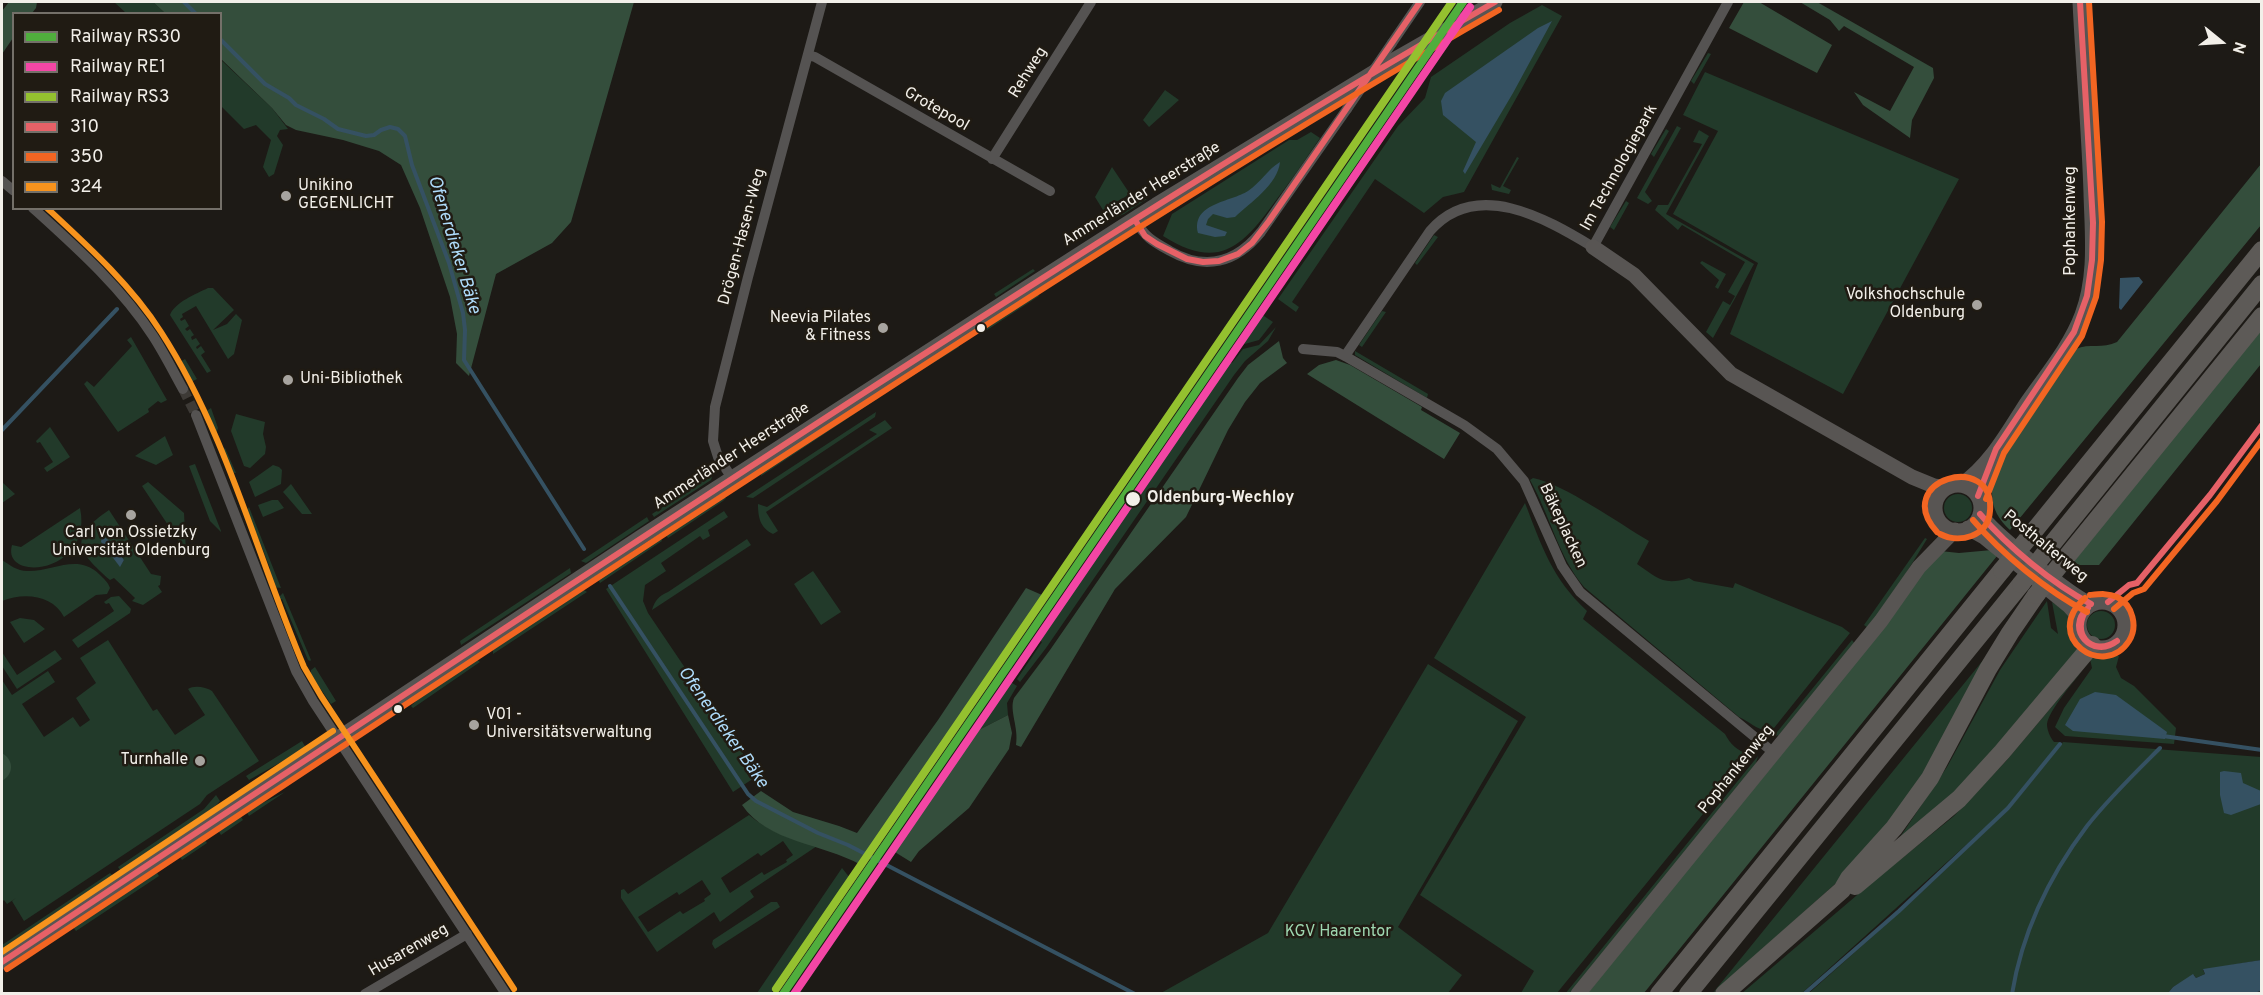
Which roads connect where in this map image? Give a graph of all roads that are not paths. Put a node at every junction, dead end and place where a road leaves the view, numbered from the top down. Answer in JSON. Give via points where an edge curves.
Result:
{"nodes":[{"id":1,"x":822,"y":2,"type":"edge"},
{"id":2,"x":1091,"y":2,"type":"edge"},
{"id":3,"x":1420,"y":2,"type":"edge"},
{"id":4,"x":1495,"y":2,"type":"edge"},
{"id":5,"x":1728,"y":2,"type":"edge"},
{"id":6,"x":2080,"y":2,"type":"edge"},
{"id":7,"x":807,"y":55,"type":"junction"},
{"id":8,"x":992,"y":159,"type":"junction"},
{"id":9,"x":1050,"y":191,"type":"dead end"},
{"id":10,"x":35,"y":210,"type":"edge"},
{"id":11,"x":1135,"y":220,"type":"junction"},
{"id":12,"x":1593,"y":247,"type":"junction"},
{"id":13,"x":2262,"y":250,"type":"edge"},
{"id":14,"x":2262,"y":284,"type":"edge"},
{"id":15,"x":2262,"y":316,"type":"edge"},
{"id":16,"x":1303,"y":349,"type":"dead end"},
{"id":17,"x":1345,"y":356,"type":"junction"},
{"id":18,"x":183,"y":388,"type":"tunnel mouth"},
{"id":19,"x":196,"y":415,"type":"tunnel mouth"},
{"id":20,"x":1996,"y":449,"type":"junction"},
{"id":21,"x":1912,"y":477,"type":"junction"},
{"id":22,"x":732,"y":478,"type":"junction"},
{"id":23,"x":1953,"y":486,"type":"junction"},
{"id":24,"x":1978,"y":496,"type":"junction"},
{"id":25,"x":1935,"y":504,"type":"junction"},
{"id":26,"x":1980,"y":514,"type":"junction"},
{"id":27,"x":1938,"y":520,"type":"junction"},
{"id":28,"x":1961,"y":529,"type":"junction"},
{"id":29,"x":1919,"y":567,"type":"junction"},
{"id":30,"x":2091,"y":604,"type":"junction"},
{"id":31,"x":2080,"y":618,"type":"junction"},
{"id":32,"x":2092,"y":645,"type":"junction"},
{"id":33,"x":338,"y":738,"type":"junction"},
{"id":34,"x":1774,"y":753,"type":"junction"},
{"id":35,"x":1842,"y":890,"type":"junction"},
{"id":36,"x":467,"y":934,"type":"junction"},
{"id":37,"x":2,"y":962,"type":"edge"},
{"id":38,"x":365,"y":993,"type":"edge"},
{"id":39,"x":506,"y":993,"type":"edge"},
{"id":40,"x":1578,"y":993,"type":"edge"},
{"id":41,"x":1659,"y":993,"type":"edge"},
{"id":42,"x":1688,"y":993,"type":"edge"},
{"id":43,"x":1724,"y":993,"type":"edge"}],
"edges":[{"from":1,"to":7,"type":"street","name":"Drögen-Hasen-Weg"},
{"from":2,"to":8,"type":"street","name":"Rehweg"},
{"from":3,"to":11,"type":"street","bridge":true,"via":[[1261,232],[1239,254],[1210,262],[1187,259],[1145,236]]},
{"from":4,"to":11,"type":"street","name":"Ammerländer Heerstraße"},
{"from":5,"to":12,"type":"street","name":"Im Technologiepark"},
{"from":6,"to":20,"type":"street","name":"Pophankenweg","via":[[2090,168],[2090,285],[2070,340]]},
{"from":7,"to":8,"type":"street","name":"Grotepool"},
{"from":7,"to":22,"type":"street","name":"Drögen-Hasen-Weg","via":[[715,407],[713,441]]},
{"from":8,"to":9,"type":"street","name":"Grotepool"},
{"from":10,"to":18,"type":"street","via":[[116,289],[153,336]]},
{"from":11,"to":22,"type":"street","name":"Ammerländer Heerstraße"},
{"from":12,"to":17,"type":"street","name":"Im Technologiepark","via":[[1509,208],[1488,204],[1464,207],[1430,231]]},
{"from":12,"to":21,"type":"street","via":[[1634,275],[1731,374]]},
{"from":13,"to":41,"type":"highway","bridge":true},
{"from":14,"to":42,"type":"highway","bridge":true},
{"from":15,"to":35,"type":"highway","bridge":true,"via":[[2036,595],[1988,669],[1930,778]]},
{"from":16,"to":17,"type":"street","name":"Bäkeplacken"},
{"from":17,"to":34,"type":"street","name":"Bäkeplacken","via":[[1464,425],[1497,449],[1524,482],[1559,560],[1580,592]]},
{"from":19,"to":33,"type":"street","via":[[296,671]]},
{"from":20,"to":23,"type":"street","name":"Pophankenweg"},
{"from":20,"to":24,"type":"street","name":"Pophankenweg"},
{"from":21,"to":23,"type":"street","via":[[1934,486]]},
{"from":21,"to":25,"type":"street"},
{"from":22,"to":33,"type":"street","name":"Ammerländer Heerstraße"},
{"from":23,"to":24,"type":"street","via":[[1970,488]]},
{"from":23,"to":25,"type":"street","name":"Pophankenweg","via":[[1940,494]]},
{"from":24,"to":26,"type":"street","name":"Pophankenweg"},
{"from":25,"to":27,"type":"street"},
{"from":26,"to":28,"type":"street","name":"Pophankenweg","via":[[1976,522]]},
{"from":26,"to":30,"type":"street","name":"Posthalterweg","via":[[2061,585]]},
{"from":27,"to":28,"type":"street","via":[[1944,526]]},
{"from":27,"to":29,"type":"street","name":"Pophankenweg"},
{"from":28,"to":29,"type":"street","name":"Pophankenweg"},
{"from":28,"to":31,"type":"street","name":"Posthalterweg","via":[[1984,537]]},
{"from":29,"to":34,"type":"street","name":"Pophankenweg","via":[[1881,621]]},
{"from":30,"to":31,"type":"street"},
{"from":30,"to":32,"type":"street","via":[[2114,605],[2122,614],[2124,626],[2114,644]]},
{"from":31,"to":32,"type":"street","via":[[2083,639]]},
{"from":32,"to":35,"type":"highway","via":[[1959,799],[1856,885]]},
{"from":33,"to":36,"type":"street"},
{"from":33,"to":37,"type":"street","name":"Ammerländer Heerstraße"},
{"from":34,"to":40,"type":"street","name":"Pophankenweg"},
{"from":35,"to":43,"type":"highway"},
{"from":36,"to":38,"type":"street","name":"Husarenweg"},
{"from":36,"to":39,"type":"street"}]}
